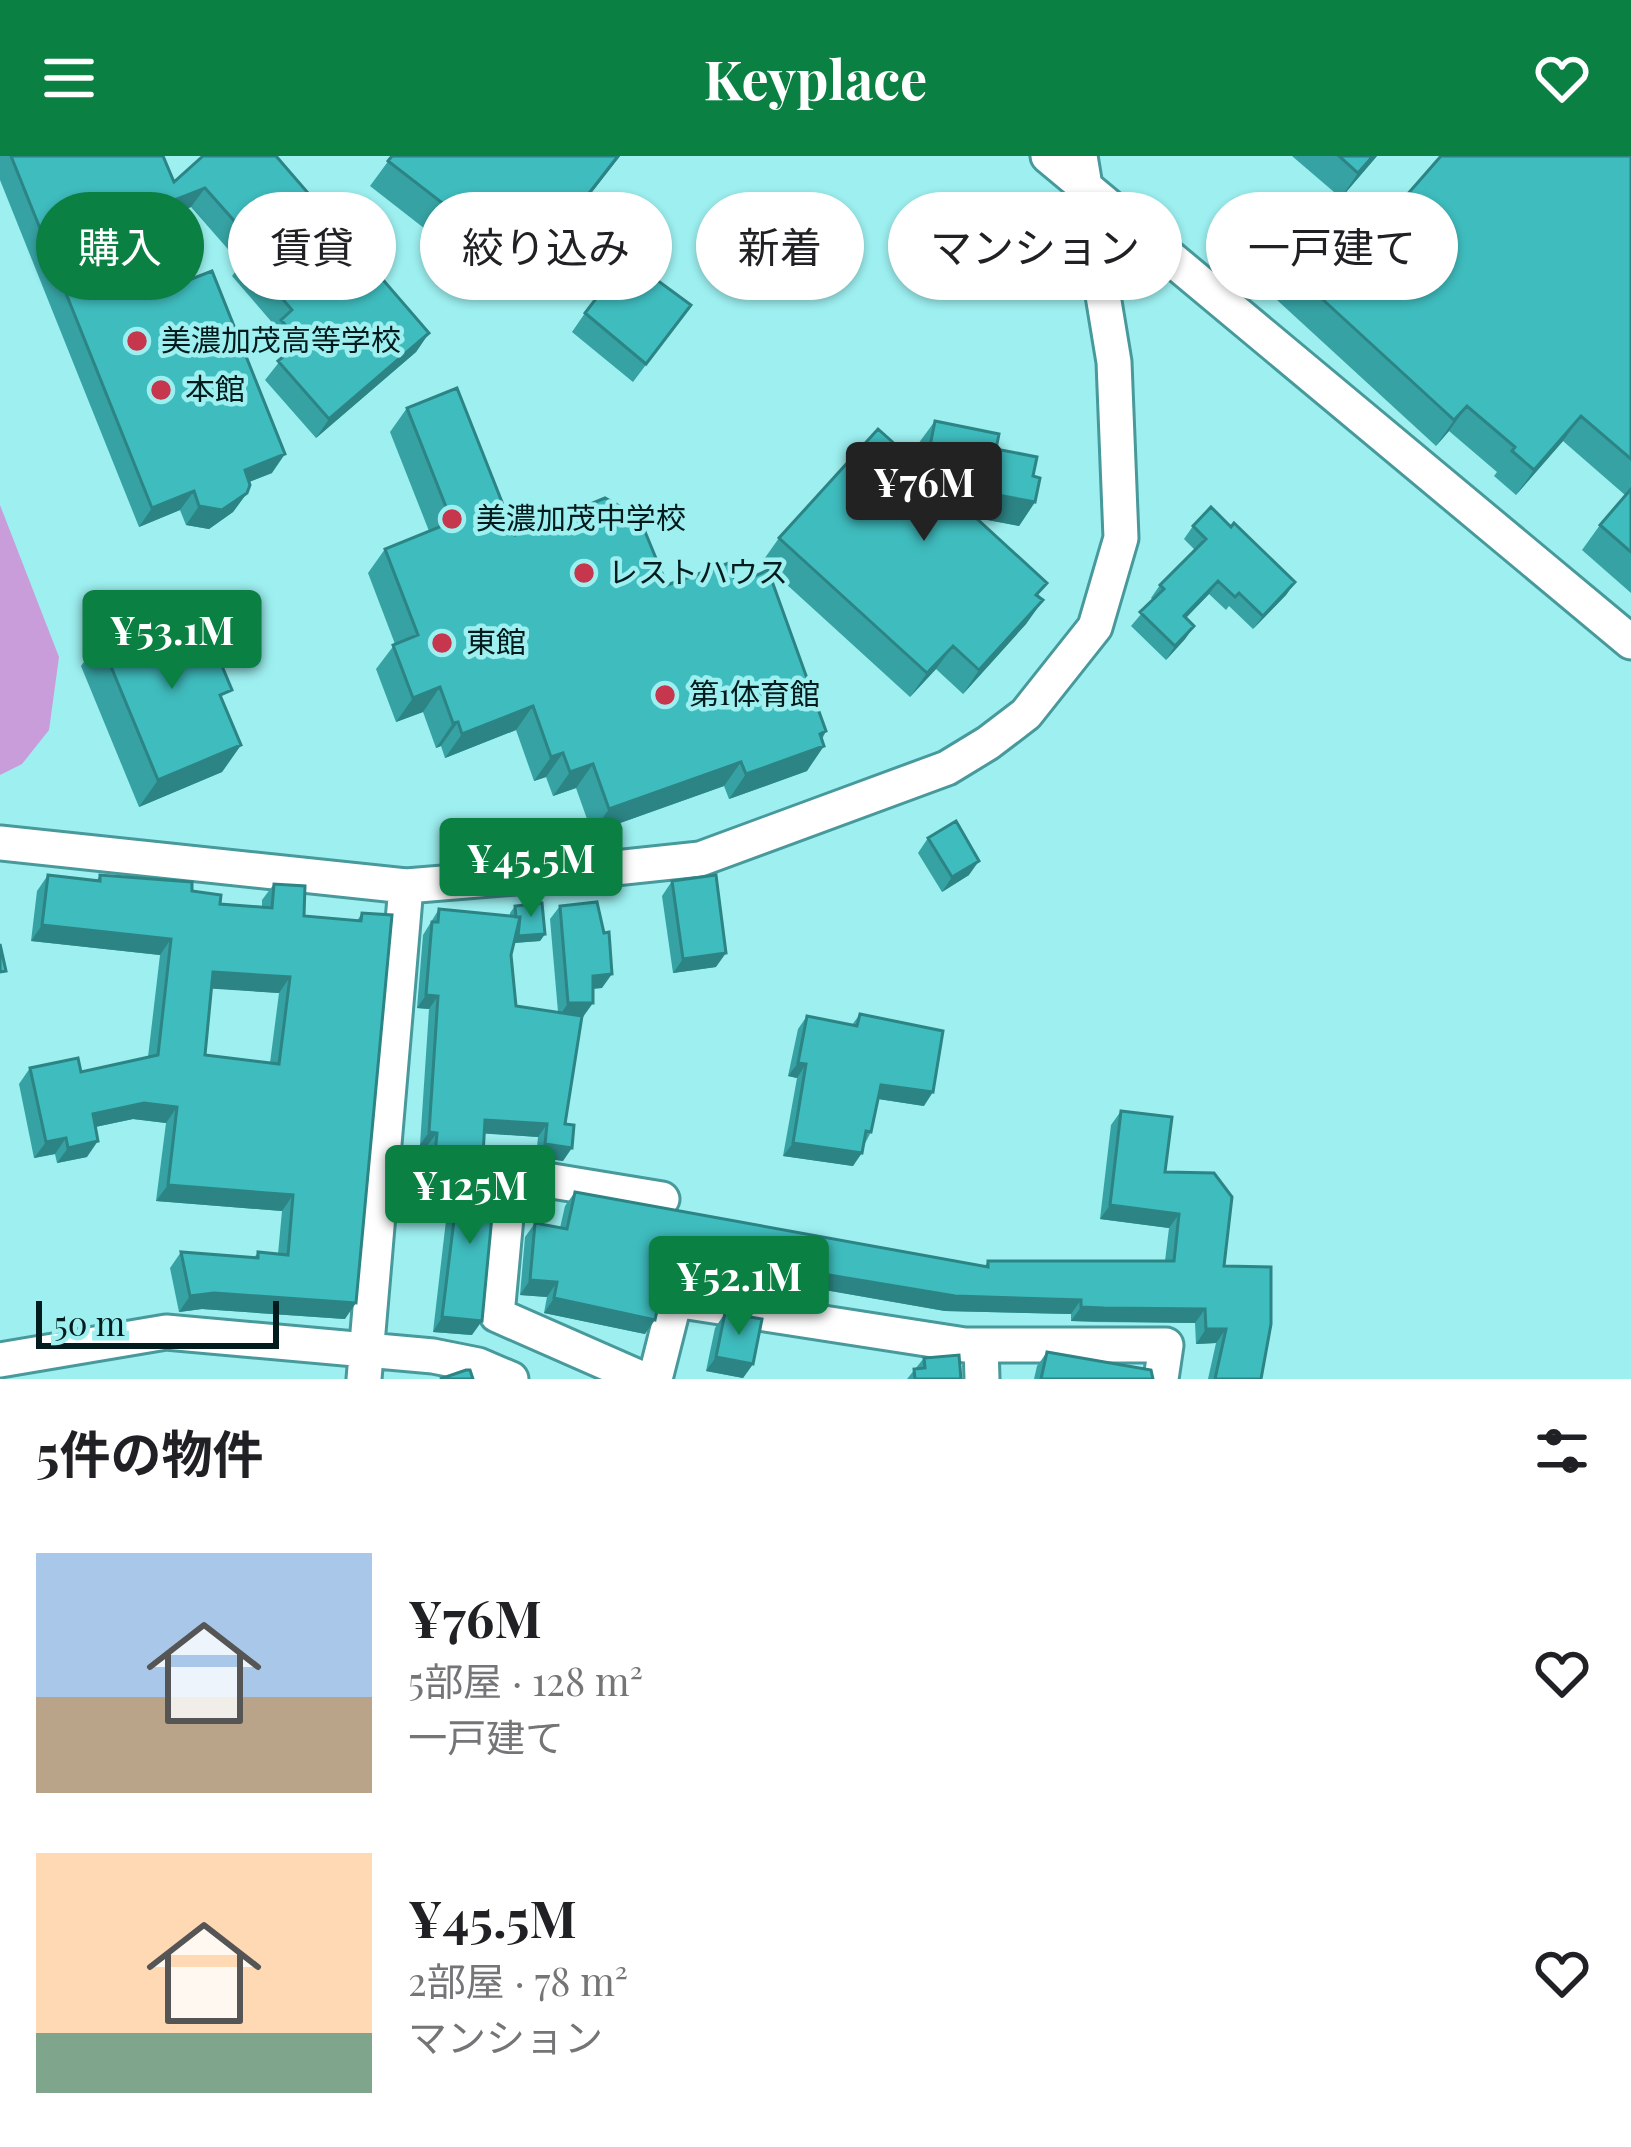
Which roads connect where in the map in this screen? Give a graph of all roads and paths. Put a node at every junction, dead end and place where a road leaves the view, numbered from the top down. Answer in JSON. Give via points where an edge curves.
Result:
{"nodes":[{"id":1,"x":1048,"y":156,"type":"edge"},
{"id":2,"x":1081,"y":170,"type":"edge"},
{"id":3,"x":1631,"y":642,"type":"edge"},
{"id":4,"x":0,"y":843,"type":"edge"},
{"id":5,"x":406,"y":886,"type":"junction"},
{"id":6,"x":662,"y":1199,"type":"dead end"},
{"id":7,"x":0,"y":1360,"type":"edge"},
{"id":8,"x":982,"y":1362,"type":"edge"},
{"id":9,"x":365,"y":1364,"type":"edge"},
{"id":10,"x":511,"y":1379,"type":"edge"},
{"id":11,"x":643,"y":1379,"type":"edge"},
{"id":12,"x":655,"y":1379,"type":"edge"},
{"id":13,"x":1161,"y":1379,"type":"edge"}],
"edges":[{"from":1,"to":2,"type":"street"},
{"from":2,"to":3,"type":"street"},
{"from":2,"to":5,"type":"street","via":[[1114,362],[1121,538],[1095,628],[1026,713],[947,768],[700,859]]},
{"from":4,"to":5,"type":"street"},
{"from":5,"to":9,"type":"street"},
{"from":6,"to":11,"type":"street","via":[[510,1174],[496,1315]]},
{"from":7,"to":9,"type":"street","via":[[166,1332]]},
{"from":8,"to":12,"type":"street","via":[[675,1300]]},
{"from":8,"to":13,"type":"street","via":[[1166,1345]]},
{"from":9,"to":10,"type":"street","via":[[456,1360]]}]}
